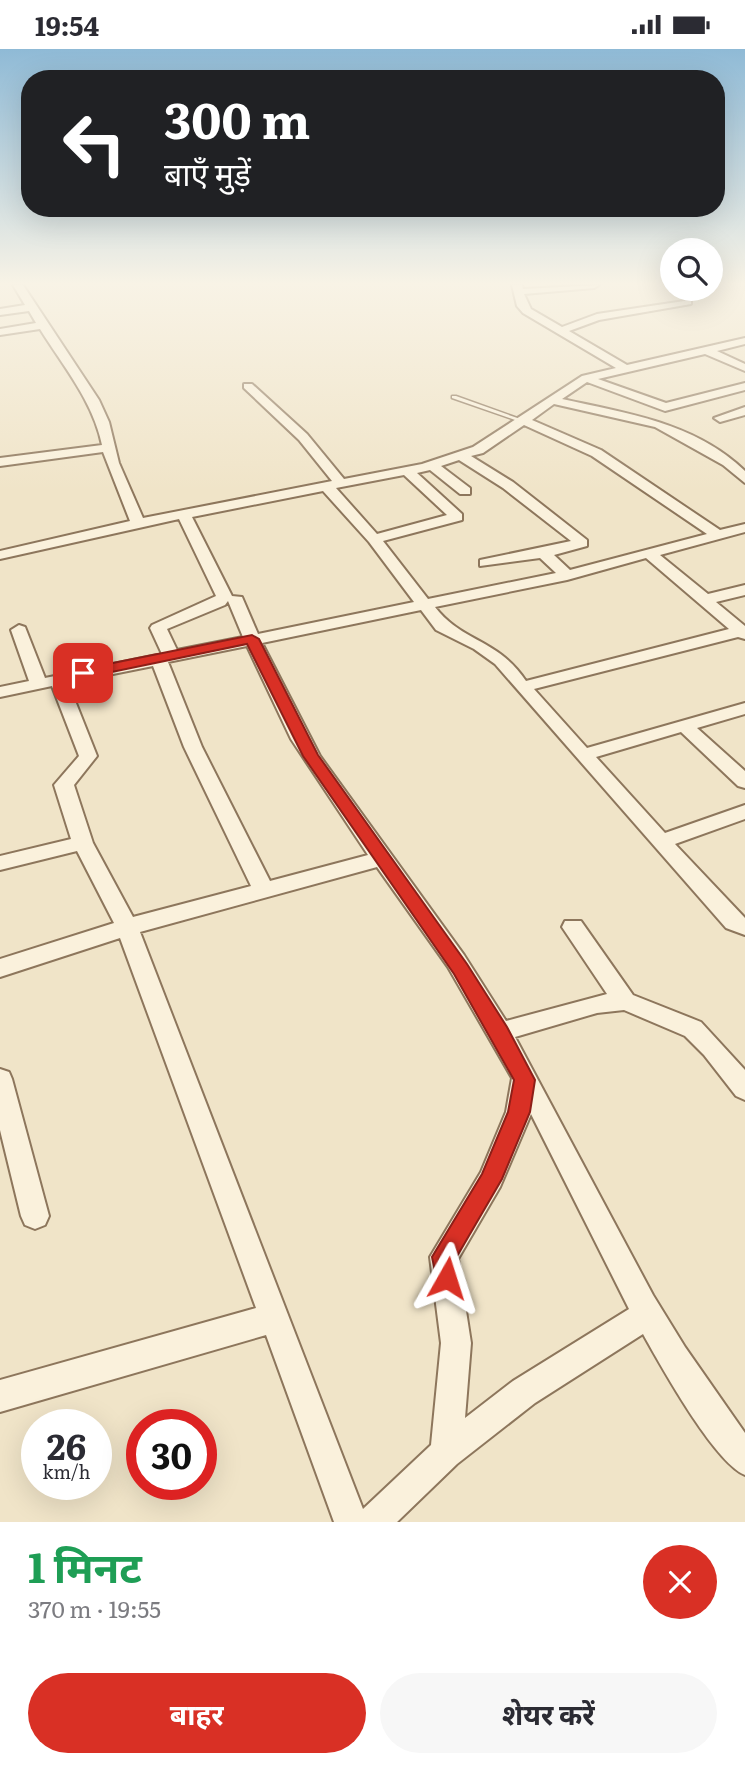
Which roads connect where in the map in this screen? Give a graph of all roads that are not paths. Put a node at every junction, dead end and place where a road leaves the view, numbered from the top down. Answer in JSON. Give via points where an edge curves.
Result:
{"nodes":[{"id":1,"x":62,"y":354,"type":"edge"},
{"id":2,"x":600,"y":354,"type":"edge"},
{"id":3,"x":683,"y":354,"type":"edge"},
{"id":4,"x":714,"y":354,"type":"edge"},
{"id":5,"x":623,"y":367,"type":"junction"},
{"id":6,"x":745,"y":368,"type":"edge"},
{"id":7,"x":586,"y":378,"type":"junction"},
{"id":8,"x":248,"y":386,"type":"dead end"},
{"id":9,"x":745,"y":386,"type":"edge"},
{"id":10,"x":454,"y":397,"type":"dead end"},
{"id":11,"x":550,"y":400,"type":"junction"},
{"id":12,"x":745,"y":411,"type":"edge"},
{"id":13,"x":720,"y":418,"type":"dead end"},
{"id":14,"x":520,"y":420,"type":"junction"},
{"id":15,"x":108,"y":448,"type":"junction"},
{"id":16,"x":461,"y":456,"type":"junction"},
{"id":17,"x":0,"y":462,"type":"edge"},
{"id":18,"x":432,"y":465,"type":"junction"},
{"id":19,"x":406,"y":470,"type":"junction"},
{"id":20,"x":745,"y":479,"type":"edge"},
{"id":21,"x":340,"y":482,"type":"junction"},
{"id":22,"x":325,"y":485,"type":"junction"},
{"id":23,"x":465,"y":491,"type":"dead end"},
{"id":24,"x":184,"y":514,"type":"junction"},
{"id":25,"x":138,"y":523,"type":"junction"},
{"id":26,"x":745,"y":528,"type":"edge"},
{"id":27,"x":718,"y":535,"type":"junction"},
{"id":28,"x":374,"y":539,"type":"junction"},
{"id":29,"x":649,"y":552,"type":"junction"},
{"id":30,"x":543,"y":553,"type":"junction"},
{"id":31,"x":0,"y":555,"type":"edge"},
{"id":32,"x":485,"y":563,"type":"dead end"},
{"id":33,"x":567,"y":575,"type":"junction"},
{"id":34,"x":745,"y":590,"type":"edge"},
{"id":35,"x":236,"y":600,"type":"dead end"},
{"id":36,"x":704,"y":600,"type":"junction"},
{"id":37,"x":424,"y":603,"type":"junction"},
{"id":38,"x":19,"y":630,"type":"dead end"},
{"id":39,"x":743,"y":633,"type":"edge"},
{"id":40,"x":252,"y":639,"type":"junction"},
{"id":41,"x":165,"y":657,"type":"junction"},
{"id":42,"x":48,"y":680,"type":"junction"},
{"id":43,"x":522,"y":687,"type":"junction"},
{"id":44,"x":0,"y":692,"type":"edge"},
{"id":45,"x":745,"y":708,"type":"edge"},
{"id":46,"x":686,"y":727,"type":"junction"},
{"id":47,"x":584,"y":755,"type":"junction"},
{"id":48,"x":745,"y":782,"type":"edge"},
{"id":49,"x":745,"y":812,"type":"edge"},
{"id":50,"x":660,"y":842,"type":"junction"},
{"id":51,"x":83,"y":843,"type":"junction"},
{"id":52,"x":382,"y":858,"type":"junction"},
{"id":53,"x":0,"y":863,"type":"edge"},
{"id":54,"x":264,"y":890,"type":"junction"},
{"id":55,"x":745,"y":926,"type":"edge"},
{"id":56,"x":127,"y":927,"type":"junction"},
{"id":57,"x":573,"y":927,"type":"dead end"},
{"id":58,"x":0,"y":968,"type":"edge"},
{"id":59,"x":625,"y":1001,"type":"junction"},
{"id":60,"x":500,"y":1032,"type":"junction"},
{"id":61,"x":0,"y":1079,"type":"edge"},
{"id":62,"x":524,"y":1080,"type":"junction"},
{"id":63,"x":745,"y":1089,"type":"edge"},
{"id":64,"x":35,"y":1216,"type":"dead end"},
{"id":65,"x":646,"y":1315,"type":"junction"},
{"id":66,"x":273,"y":1318,"type":"junction"},
{"id":67,"x":0,"y":1396,"type":"edge"},
{"id":68,"x":446,"y":1453,"type":"junction"},
{"id":69,"x":745,"y":1458,"type":"edge"},
{"id":70,"x":351,"y":1522,"type":"edge"},
{"id":71,"x":373,"y":1522,"type":"edge"}],
"edges":[{"from":1,"to":15,"type":"street","via":[[93,400]]},
{"from":2,"to":5,"type":"street"},
{"from":3,"to":5,"type":"street"},
{"from":4,"to":6,"type":"street"},
{"from":5,"to":7,"type":"street"},
{"from":7,"to":9,"type":"street","via":[[664,407]]},
{"from":7,"to":11,"type":"street"},
{"from":8,"to":21,"type":"street","via":[[303,437]]},
{"from":10,"to":14,"type":"lane"},
{"from":11,"to":14,"type":"street"},
{"from":11,"to":20,"type":"street","via":[[659,424],[728,461]]},
{"from":12,"to":13,"type":"street"},
{"from":14,"to":16,"type":"street","via":[[478,450]]},
{"from":14,"to":27,"type":"street","via":[[549,428],[600,457]]},
{"from":15,"to":17,"type":"street"},
{"from":15,"to":25,"type":"street"},
{"from":16,"to":18,"type":"street"},
{"from":16,"to":30,"type":"street","via":[[508,485],[582,543]]},
{"from":18,"to":19,"type":"street"},
{"from":18,"to":23,"type":"street"},
{"from":19,"to":21,"type":"street"},
{"from":19,"to":28,"type":"street","via":[[457,517]]},
{"from":21,"to":22,"type":"street"},
{"from":22,"to":24,"type":"street"},
{"from":22,"to":28,"type":"street"},
{"from":24,"to":25,"type":"street"},
{"from":24,"to":41,"type":"street","via":[[224,596],[158,628]]},
{"from":25,"to":31,"type":"street"},
{"from":26,"to":27,"type":"street"},
{"from":27,"to":29,"type":"street"},
{"from":28,"to":37,"type":"street"},
{"from":29,"to":33,"type":"street"},
{"from":29,"to":36,"type":"street"},
{"from":30,"to":32,"type":"street"},
{"from":30,"to":33,"type":"street"},
{"from":33,"to":37,"type":"street"},
{"from":34,"to":36,"type":"street"},
{"from":35,"to":40,"type":"street"},
{"from":36,"to":39,"type":"street"},
{"from":37,"to":40,"type":"street"},
{"from":37,"to":43,"type":"street","via":[[455,637],[507,664]]},
{"from":38,"to":42,"type":"street"},
{"from":39,"to":43,"type":"street"},
{"from":40,"to":41,"type":"street"},
{"from":40,"to":52,"type":"street","via":[[310,756]]},
{"from":41,"to":42,"type":"street"},
{"from":41,"to":54,"type":"street","via":[[193,747]]},
{"from":42,"to":44,"type":"street"},
{"from":42,"to":51,"type":"street","via":[[88,757],[64,785]]},
{"from":43,"to":47,"type":"street"},
{"from":45,"to":46,"type":"street"},
{"from":46,"to":47,"type":"street"},
{"from":46,"to":48,"type":"street"},
{"from":47,"to":50,"type":"street"},
{"from":49,"to":50,"type":"street"},
{"from":50,"to":55,"type":"street","via":[[734,922]]},
{"from":51,"to":53,"type":"street"},
{"from":51,"to":56,"type":"street"},
{"from":52,"to":54,"type":"street"},
{"from":52,"to":60,"type":"street"},
{"from":54,"to":56,"type":"street"},
{"from":56,"to":58,"type":"street"},
{"from":56,"to":66,"type":"street"},
{"from":57,"to":59,"type":"street"},
{"from":59,"to":60,"type":"street"},
{"from":59,"to":63,"type":"street","via":[[693,1029]]},
{"from":60,"to":62,"type":"street"},
{"from":61,"to":64,"type":"street"},
{"from":62,"to":65,"type":"street"},
{"from":62,"to":68,"type":"street","via":[[519,1112],[491,1179],[444,1257],[456,1343]]},
{"from":65,"to":68,"type":"street","via":[[524,1392]]},
{"from":65,"to":69,"type":"street"},
{"from":66,"to":67,"type":"street"},
{"from":66,"to":70,"type":"street"},
{"from":68,"to":71,"type":"street"}]}
